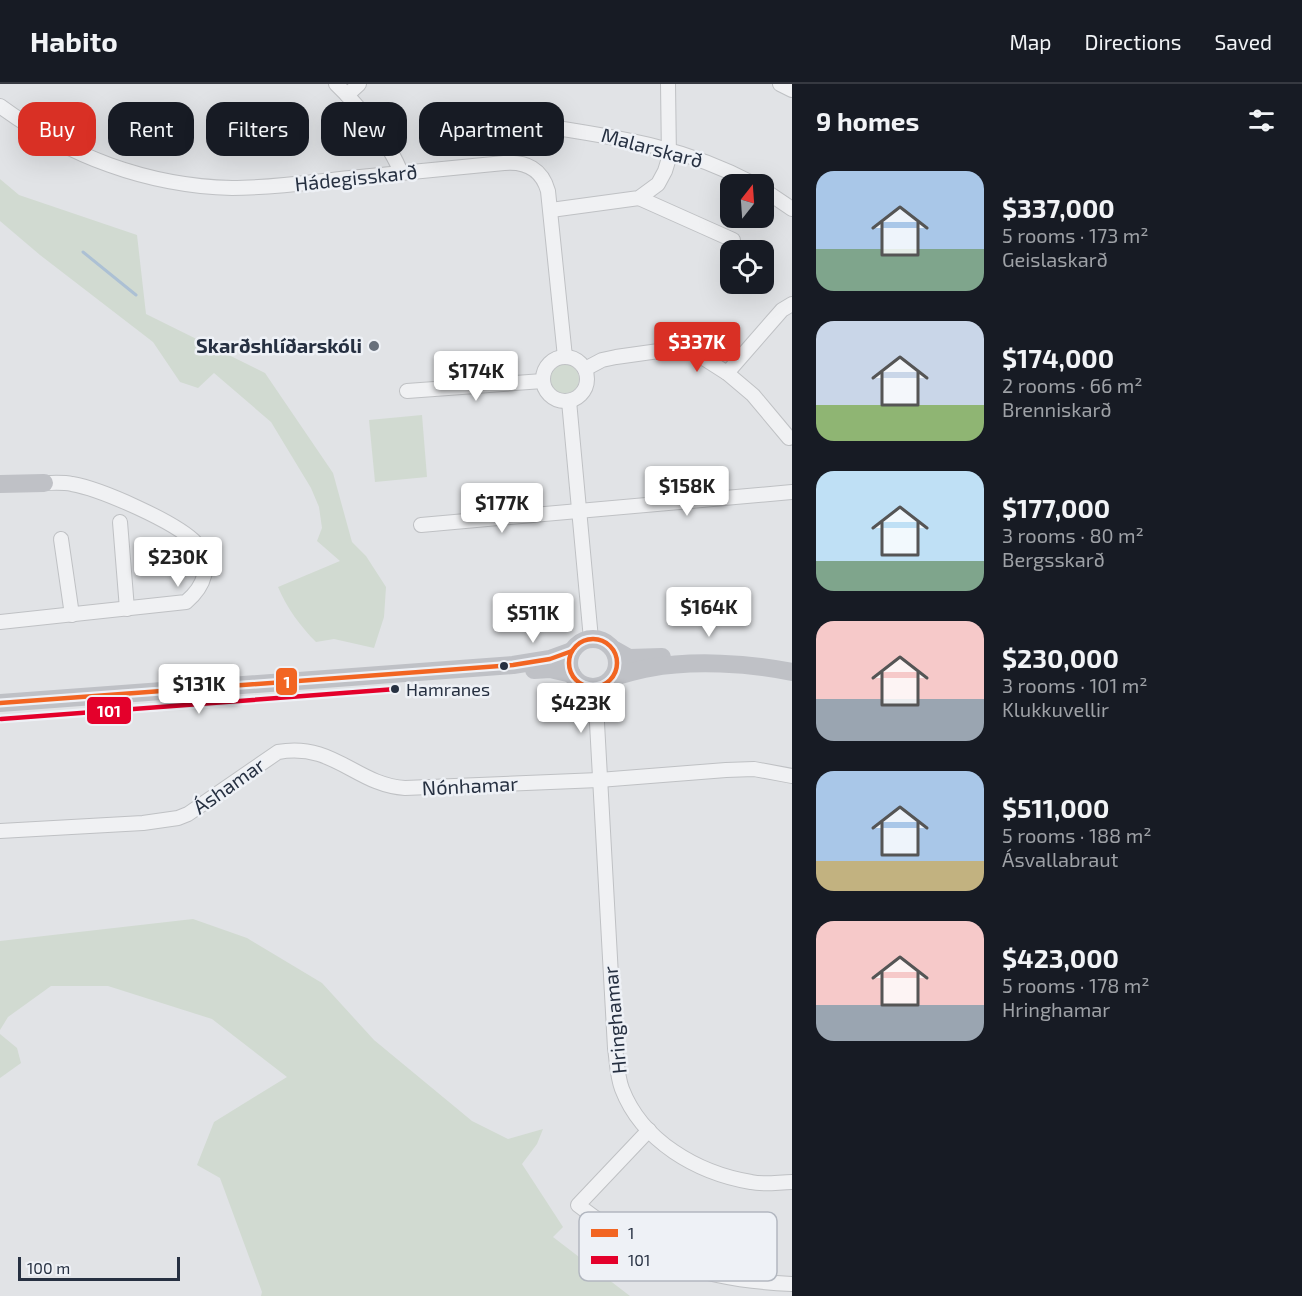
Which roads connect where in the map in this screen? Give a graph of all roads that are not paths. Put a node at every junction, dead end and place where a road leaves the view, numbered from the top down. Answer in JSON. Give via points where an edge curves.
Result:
{"nodes":[{"id":1,"x":336,"y":84,"type":"edge"},
{"id":2,"x":359,"y":84,"type":"edge"},
{"id":3,"x":668,"y":84,"type":"edge"},
{"id":4,"x":780,"y":84,"type":"edge"},
{"id":5,"x":792,"y":90,"type":"edge"},
{"id":6,"x":347,"y":95,"type":"junction"},
{"id":7,"x":0,"y":106,"type":"edge"},
{"id":8,"x":564,"y":129,"type":"edge"},
{"id":9,"x":670,"y":150,"type":"junction"},
{"id":10,"x":401,"y":173,"type":"junction"},
{"id":11,"x":732,"y":174,"type":"edge"},
{"id":12,"x":774,"y":197,"type":"edge"},
{"id":13,"x":639,"y":198,"type":"junction"},
{"id":14,"x":792,"y":209,"type":"edge"},
{"id":15,"x":551,"y":210,"type":"junction"},
{"id":16,"x":733,"y":240,"type":"dead end"},
{"id":17,"x":792,"y":304,"type":"edge"},
{"id":18,"x":565,"y":357,"type":"junction"},
{"id":19,"x":585,"y":369,"type":"junction"},
{"id":20,"x":726,"y":373,"type":"junction"},
{"id":21,"x":543,"y":381,"type":"junction"},
{"id":22,"x":407,"y":391,"type":"dead end"},
{"id":23,"x":569,"y":401,"type":"junction"},
{"id":24,"x":789,"y":438,"type":"dead end"},
{"id":25,"x":51,"y":483,"type":"joint"},
{"id":26,"x":0,"y":484,"type":"edge"},
{"id":27,"x":792,"y":492,"type":"edge"},
{"id":28,"x":580,"y":511,"type":"junction"},
{"id":29,"x":120,"y":522,"type":"dead end"},
{"id":30,"x":421,"y":525,"type":"dead end"},
{"id":31,"x":61,"y":539,"type":"dead end"},
{"id":32,"x":127,"y":609,"type":"junction"},
{"id":33,"x":72,"y":615,"type":"junction"},
{"id":34,"x":0,"y":622,"type":"edge"},
{"id":35,"x":591,"y":639,"type":"junction"},
{"id":36,"x":615,"y":650,"type":"junction"},
{"id":37,"x":572,"y":651,"type":"junction"},
{"id":38,"x":792,"y":662,"type":"edge"},
{"id":39,"x":792,"y":672,"type":"edge"},
{"id":40,"x":572,"y":674,"type":"junction"},
{"id":41,"x":613,"y":677,"type":"junction"},
{"id":42,"x":595,"y":687,"type":"junction"},
{"id":43,"x":0,"y":703,"type":"edge"},
{"id":44,"x":0,"y":712,"type":"edge"},
{"id":45,"x":345,"y":766,"type":"joint"},
{"id":46,"x":792,"y":776,"type":"edge"},
{"id":47,"x":599,"y":780,"type":"junction"},
{"id":48,"x":0,"y":831,"type":"edge"},
{"id":49,"x":649,"y":1131,"type":"junction"},
{"id":50,"x":792,"y":1182,"type":"edge"},
{"id":51,"x":587,"y":1212,"type":"edge"},
{"id":52,"x":741,"y":1281,"type":"edge"},
{"id":53,"x":792,"y":1284,"type":"edge"}],
"edges":[{"from":1,"to":6,"type":"street"},
{"from":2,"to":6,"type":"street"},
{"from":3,"to":9,"type":"street"},
{"from":4,"to":5,"type":"street"},
{"from":6,"to":10,"type":"street","via":[[395,158]]},
{"from":7,"to":10,"type":"street","name":"Hádegisskarð","via":[[42,134],[88,157],[134,173],[182,183],[256,187]]},
{"from":8,"to":9,"type":"street","name":"Malarskarð"},
{"from":9,"to":11,"type":"street","name":"Malarskarð"},
{"from":9,"to":13,"type":"street","via":[[662,178]]},
{"from":10,"to":15,"type":"street","name":"Hádegisskarð","via":[[521,163],[543,177]]},
{"from":12,"to":14,"type":"street"},
{"from":13,"to":15,"type":"street"},
{"from":13,"to":16,"type":"street"},
{"from":15,"to":18,"type":"street","name":"Hádegisskarð"},
{"from":17,"to":20,"type":"street","via":[[782,310]]},
{"from":18,"to":19,"type":"street","via":[[577,360]]},
{"from":18,"to":21,"type":"street","via":[[549,364]]},
{"from":19,"to":20,"type":"street","via":[[602,360],[680,348],[696,353]]},
{"from":19,"to":23,"type":"street","via":[[585,389]]},
{"from":20,"to":24,"type":"street","via":[[753,395]]},
{"from":21,"to":22,"type":"street"},
{"from":21,"to":23,"type":"street","via":[[548,394]]},
{"from":23,"to":28,"type":"street"},
{"from":25,"to":26,"type":"main road"},
{"from":25,"to":32,"type":"street","via":[[70,483],[124,501],[183,533],[200,549],[205,576],[200,589],[186,602]]},
{"from":27,"to":28,"type":"street"},
{"from":28,"to":30,"type":"street"},
{"from":28,"to":35,"type":"street"},
{"from":29,"to":32,"type":"street"},
{"from":31,"to":33,"type":"street"},
{"from":32,"to":33,"type":"street"},
{"from":33,"to":34,"type":"street"},
{"from":35,"to":36,"type":"main road","via":[[604,641]]},
{"from":35,"to":37,"type":"main road"},
{"from":36,"to":38,"type":"main road","via":[[630,658],[726,656]]},
{"from":36,"to":41,"type":"main road","via":[[618,664]]},
{"from":37,"to":40,"type":"main road"},
{"from":37,"to":43,"type":"main road","via":[[513,665]]},
{"from":39,"to":41,"type":"main road","via":[[676,665]]},
{"from":40,"to":42,"type":"main road","via":[[581,684]]},
{"from":40,"to":44,"type":"main road","via":[[544,669]]},
{"from":41,"to":42,"type":"main road"},
{"from":42,"to":47,"type":"street","name":"Hringhamar"},
{"from":45,"to":47,"type":"street","name":"Nónhamar","via":[[399,788]]},
{"from":45,"to":48,"type":"street","name":"Áshamar","via":[[320,753],[278,752],[178,818]]},
{"from":46,"to":47,"type":"street","via":[[754,769]]},
{"from":47,"to":49,"type":"street","name":"Hringhamar","via":[[615,1048],[621,1086]]},
{"from":49,"to":50,"type":"street","name":"Hringhamar","via":[[676,1154],[712,1173],[753,1183]]},
{"from":49,"to":51,"type":"street","via":[[578,1205]]},
{"from":52,"to":53,"type":"street"}]}
